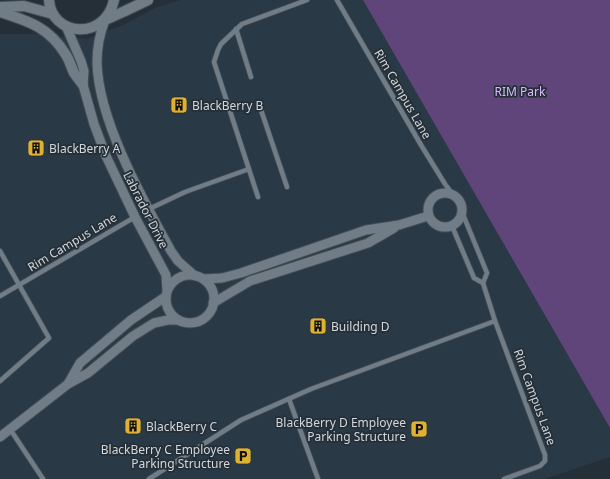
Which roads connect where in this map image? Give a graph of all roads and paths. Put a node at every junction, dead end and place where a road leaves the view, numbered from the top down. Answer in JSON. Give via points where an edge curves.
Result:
{"nodes":[{"id":1,"x":49,"y":0,"type":"edge"},
{"id":2,"x":114,"y":0,"type":"edge"},
{"id":3,"x":148,"y":0,"type":"edge"},
{"id":4,"x":308,"y":0,"type":"edge"},
{"id":5,"x":338,"y":0,"type":"edge"},
{"id":6,"x":0,"y":7,"type":"edge"},
{"id":7,"x":0,"y":12,"type":"edge"},
{"id":8,"x":54,"y":14,"type":"junction"},
{"id":9,"x":105,"y":20,"type":"junction"},
{"id":10,"x":66,"y":26,"type":"junction"},
{"id":11,"x":236,"y":29,"type":"junction"},
{"id":12,"x":251,"y":77,"type":"dead end"},
{"id":13,"x":83,"y":85,"type":"junction"},
{"id":14,"x":260,"y":107,"type":"dead end"},
{"id":15,"x":249,"y":169,"type":"junction"},
{"id":16,"x":287,"y":188,"type":"dead end"},
{"id":17,"x":454,"y":196,"type":"junction"},
{"id":18,"x":258,"y":197,"type":"dead end"},
{"id":19,"x":149,"y":209,"type":"junction"},
{"id":20,"x":462,"y":212,"type":"junction"},
{"id":21,"x":428,"y":216,"type":"junction"},
{"id":22,"x":135,"y":217,"type":"junction"},
{"id":23,"x":399,"y":225,"type":"junction"},
{"id":24,"x":452,"y":226,"type":"junction"},
{"id":25,"x":0,"y":252,"type":"edge"},
{"id":26,"x":199,"y":277,"type":"junction"},
{"id":27,"x":483,"y":283,"type":"junction"},
{"id":28,"x":19,"y":285,"type":"junction"},
{"id":29,"x":166,"y":294,"type":"junction"},
{"id":30,"x":0,"y":296,"type":"edge"},
{"id":31,"x":214,"y":303,"type":"junction"},
{"id":32,"x":177,"y":320,"type":"junction"},
{"id":33,"x":496,"y":321,"type":"junction"},
{"id":34,"x":0,"y":381,"type":"edge"},
{"id":35,"x":68,"y":384,"type":"junction"},
{"id":36,"x":288,"y":399,"type":"junction"},
{"id":37,"x":10,"y":429,"type":"junction"},
{"id":38,"x":0,"y":437,"type":"edge"},
{"id":39,"x":43,"y":479,"type":"edge"},
{"id":40,"x":149,"y":479,"type":"edge"},
{"id":41,"x":318,"y":479,"type":"edge"},
{"id":42,"x":504,"y":479,"type":"edge"}],
"edges":[{"from":1,"to":8,"type":"main road"},
{"from":2,"to":9,"type":"main road"},
{"from":3,"to":9,"type":"main road"},
{"from":4,"to":11,"type":"lane","via":[[242,24]]},
{"from":5,"to":17,"type":"lane","name":"Rim Campus Lane","via":[[421,145]]},
{"from":6,"to":8,"type":"main road","via":[[24,6]]},
{"from":7,"to":13,"type":"main road","via":[[28,21],[51,35],[68,57]]},
{"from":8,"to":10,"type":"main road"},
{"from":9,"to":10,"type":"main road","via":[[87,29]]},
{"from":9,"to":19,"type":"street","name":"Labrador Drive","via":[[99,39],[97,62],[102,97],[121,150]]},
{"from":10,"to":13,"type":"street","name":"Labrador Drive","via":[[83,66]]},
{"from":11,"to":12,"type":"lane"},
{"from":11,"to":15,"type":"lane","via":[[221,44],[214,62]]},
{"from":13,"to":22,"type":"street","name":"Labrador Drive","via":[[106,156]]},
{"from":14,"to":16,"type":"lane"},
{"from":15,"to":18,"type":"lane"},
{"from":15,"to":19,"type":"lane","via":[[186,192]]},
{"from":17,"to":20,"type":"street","via":[[460,203]]},
{"from":17,"to":21,"type":"street","via":[[442,194],[434,197],[429,203]]},
{"from":19,"to":26,"type":"street","name":"Labrador Drive","via":[[178,261]]},
{"from":20,"to":24,"type":"street"},
{"from":20,"to":27,"type":"lane","name":"Rim Campus Lane","via":[[487,273]]},
{"from":21,"to":23,"type":"street"},
{"from":21,"to":24,"type":"street","via":[[435,225],[446,228]]},
{"from":22,"to":28,"type":"lane","name":"Rim Campus Lane"},
{"from":22,"to":29,"type":"street","name":"Labrador Drive","via":[[166,275]]},
{"from":23,"to":26,"type":"street","via":[[366,230],[227,277]]},
{"from":23,"to":31,"type":"street","via":[[368,243],[250,281]]},
{"from":24,"to":27,"type":"lane","name":"Rim Campus Lane","via":[[474,278]]},
{"from":25,"to":28,"type":"lane","name":"Rim Campus Lane"},
{"from":26,"to":29,"type":"street","via":[[180,277],[172,282]]},
{"from":26,"to":31,"type":"street","via":[[212,289]]},
{"from":27,"to":33,"type":"lane","name":"Rim Campus Lane"},
{"from":28,"to":30,"type":"lane","name":"Rim Campus Lane"},
{"from":28,"to":34,"type":"lane","name":"Rim Campus Lane","via":[[49,338]]},
{"from":29,"to":32,"type":"street","via":[[168,310]]},
{"from":29,"to":35,"type":"street","via":[[80,363]]},
{"from":31,"to":32,"type":"street","via":[[200,321],[186,323]]},
{"from":32,"to":35,"type":"street","via":[[154,323],[133,336],[88,373]]},
{"from":33,"to":36,"type":"lane"},
{"from":33,"to":42,"type":"lane","name":"Rim Campus Lane","via":[[546,455],[540,466]]},
{"from":35,"to":37,"type":"street"},
{"from":36,"to":40,"type":"lane","via":[[240,420]]},
{"from":36,"to":41,"type":"lane"},
{"from":37,"to":38,"type":"street"},
{"from":37,"to":39,"type":"lane"}]}
